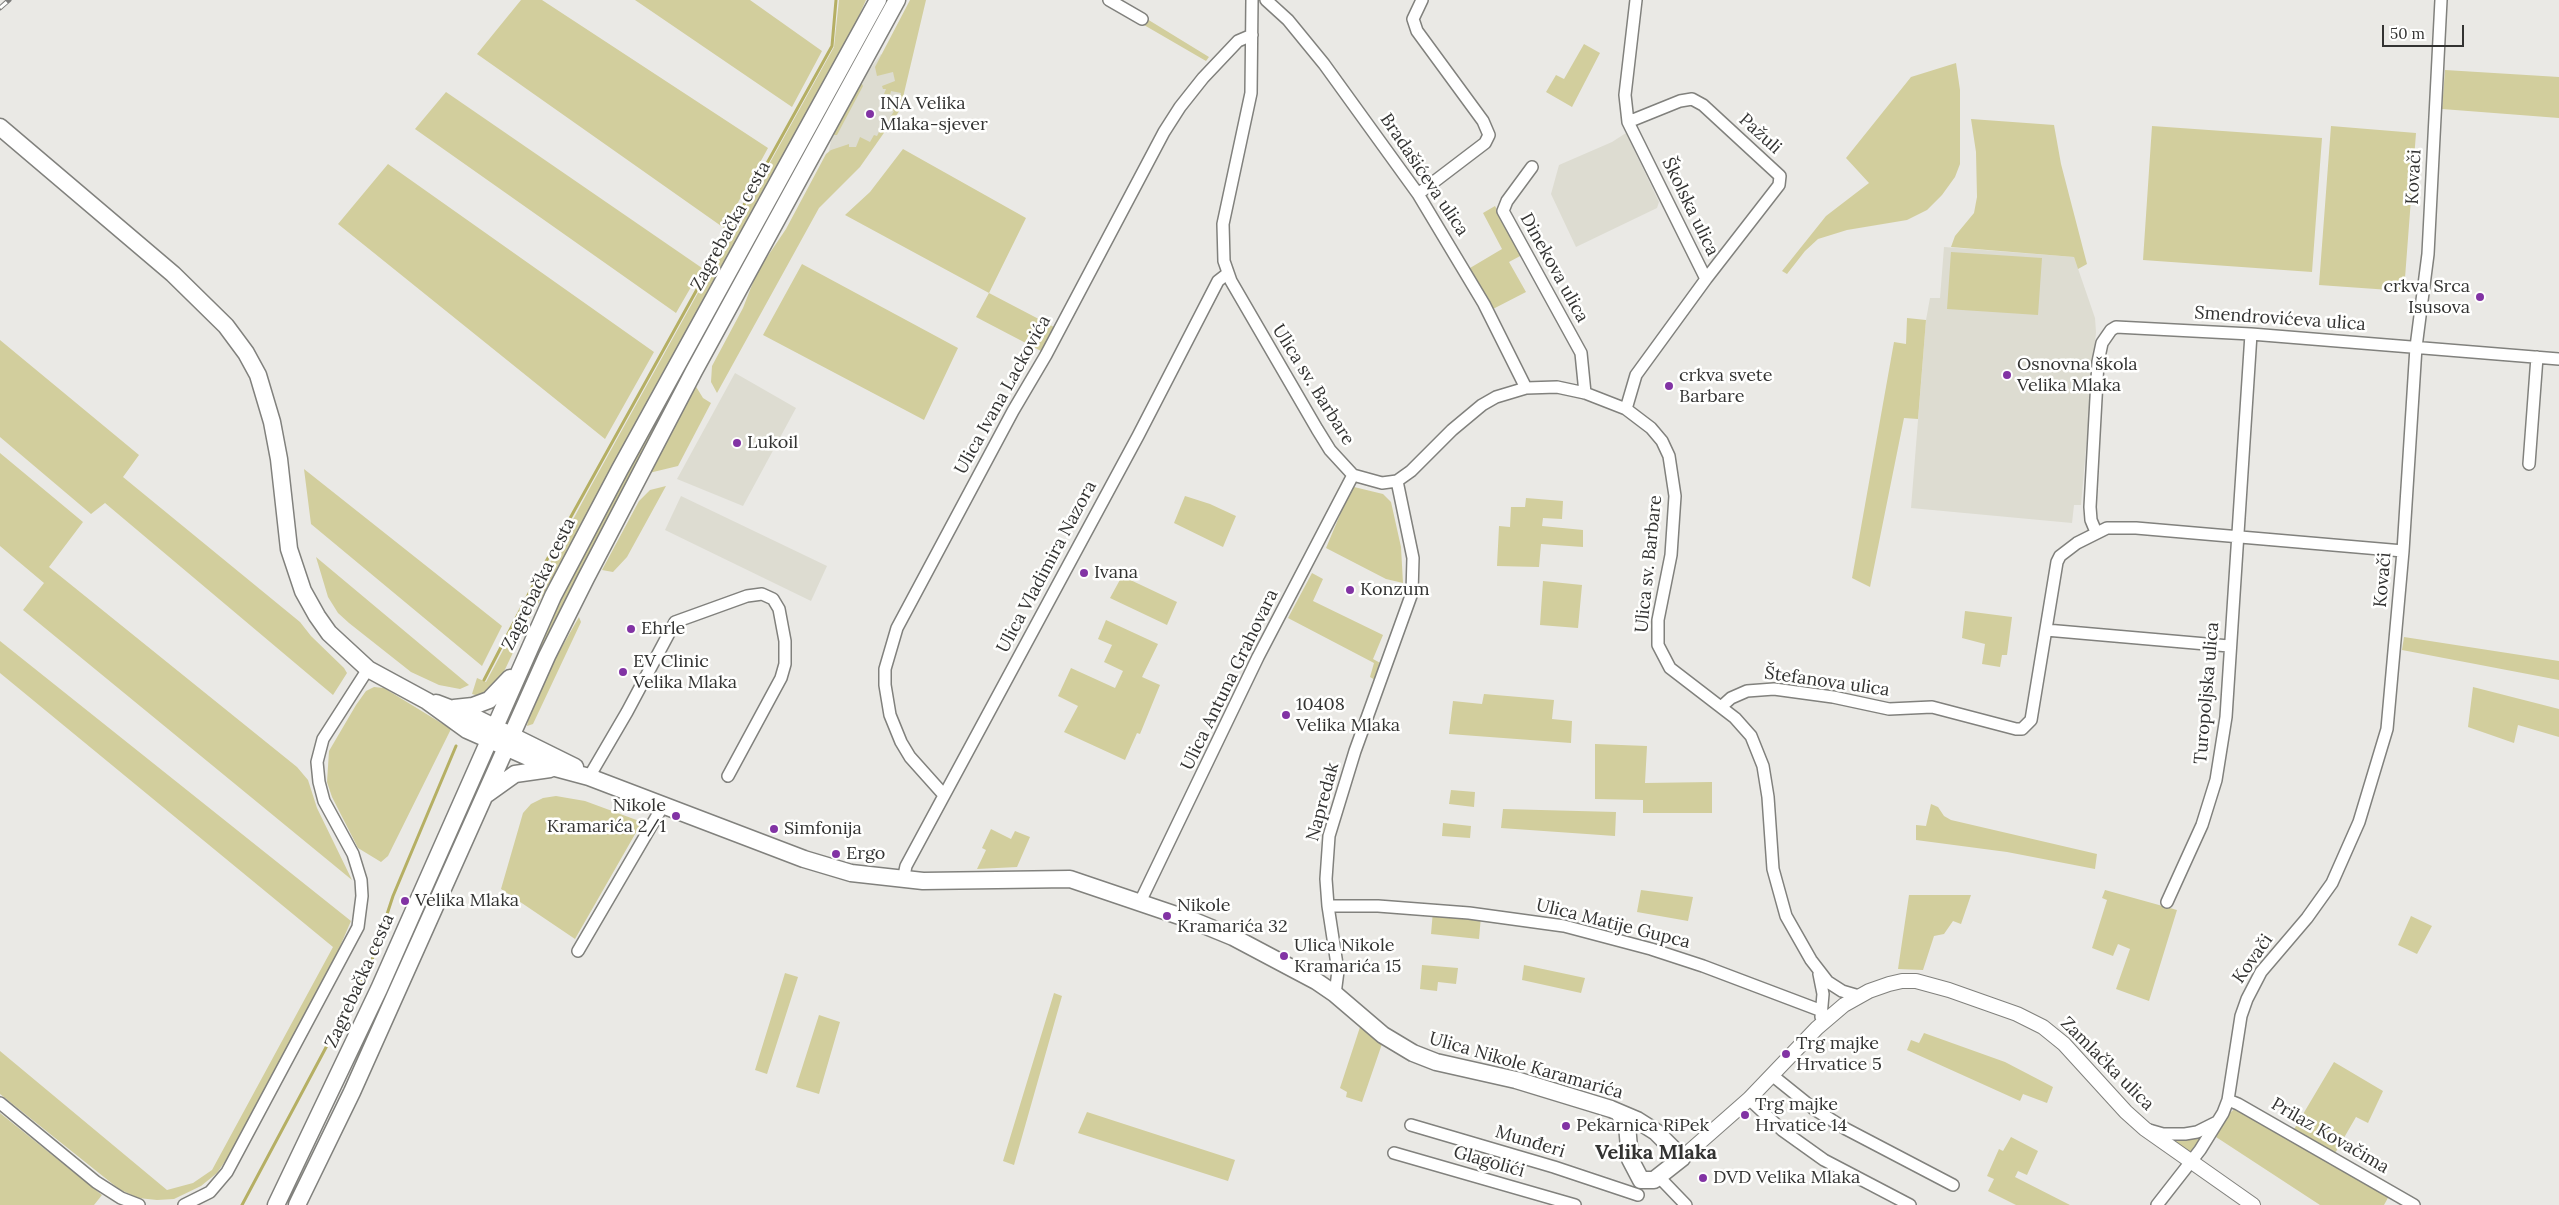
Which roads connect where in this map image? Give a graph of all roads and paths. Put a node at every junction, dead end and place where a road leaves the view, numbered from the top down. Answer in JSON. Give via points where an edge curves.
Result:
{"nodes":[{"id":1,"x":878,"y":0,"type":"edge"},
{"id":2,"x":897,"y":0,"type":"edge"},
{"id":3,"x":1109,"y":0,"type":"edge"},
{"id":4,"x":1266,"y":0,"type":"edge"},
{"id":5,"x":1422,"y":0,"type":"edge"},
{"id":6,"x":1636,"y":0,"type":"edge"},
{"id":7,"x":2441,"y":0,"type":"edge"},
{"id":8,"x":1255,"y":1,"type":"edge"},
{"id":9,"x":1142,"y":18,"type":"dead end"},
{"id":10,"x":1252,"y":35,"type":"junction"},
{"id":11,"x":1628,"y":122,"type":"junction"},
{"id":12,"x":0,"y":127,"type":"edge"},
{"id":13,"x":1532,"y":167,"type":"dead end"},
{"id":14,"x":1418,"y":194,"type":"junction"},
{"id":15,"x":1227,"y":274,"type":"junction"},
{"id":16,"x":1706,"y":279,"type":"junction"},
{"id":17,"x":2251,"y":334,"type":"junction"},
{"id":18,"x":2416,"y":347,"type":"junction"},
{"id":19,"x":2537,"y":357,"type":"junction"},
{"id":20,"x":2559,"y":359,"type":"edge"},
{"id":21,"x":1526,"y":388,"type":"junction"},
{"id":22,"x":1585,"y":393,"type":"junction"},
{"id":23,"x":1626,"y":409,"type":"junction"},
{"id":24,"x":2529,"y":464,"type":"dead end"},
{"id":25,"x":1353,"y":476,"type":"junction"},
{"id":26,"x":1397,"y":481,"type":"junction"},
{"id":27,"x":2096,"y":532,"type":"junction"},
{"id":28,"x":2237,"y":538,"type":"junction"},
{"id":29,"x":2403,"y":551,"type":"junction"},
{"id":30,"x":2046,"y":630,"type":"junction"},
{"id":31,"x":2229,"y":646,"type":"junction"},
{"id":32,"x":368,"y":669,"type":"junction"},
{"id":33,"x":518,"y":672,"type":"junction"},
{"id":34,"x":426,"y":701,"type":"junction"},
{"id":35,"x":1721,"y":707,"type":"junction"},
{"id":36,"x":454,"y":708,"type":"junction"},
{"id":37,"x":491,"y":733,"type":"junction"},
{"id":38,"x":509,"y":742,"type":"junction"},
{"id":39,"x":558,"y":769,"type":"junction"},
{"id":40,"x":728,"y":776,"type":"dead end"},
{"id":41,"x":589,"y":777,"type":"junction"},
{"id":42,"x":944,"y":795,"type":"junction"},
{"id":43,"x":485,"y":796,"type":"junction"},
{"id":44,"x":664,"y":804,"type":"junction"},
{"id":45,"x":903,"y":880,"type":"junction"},
{"id":46,"x":1140,"y":902,"type":"junction"},
{"id":47,"x":2167,"y":902,"type":"dead end"},
{"id":48,"x":1328,"y":906,"type":"junction"},
{"id":49,"x":578,"y":951,"type":"dead end"},
{"id":50,"x":1819,"y":972,"type":"junction"},
{"id":51,"x":1334,"y":994,"type":"junction"},
{"id":52,"x":1859,"y":996,"type":"junction"},
{"id":53,"x":1822,"y":1011,"type":"junction"},
{"id":54,"x":1816,"y":1028,"type":"junction"},
{"id":55,"x":1773,"y":1076,"type":"junction"},
{"id":56,"x":1749,"y":1099,"type":"junction"},
{"id":57,"x":2228,"y":1100,"type":"junction"},
{"id":58,"x":0,"y":1103,"type":"edge"},
{"id":59,"x":1618,"y":1112,"type":"junction"},
{"id":60,"x":2218,"y":1122,"type":"junction"},
{"id":61,"x":1411,"y":1125,"type":"dead end"},
{"id":62,"x":2145,"y":1129,"type":"junction"},
{"id":63,"x":1394,"y":1153,"type":"dead end"},
{"id":64,"x":1682,"y":1158,"type":"junction"},
{"id":65,"x":2190,"y":1162,"type":"junction"},
{"id":66,"x":1953,"y":1185,"type":"dead end"},
{"id":67,"x":1643,"y":1190,"type":"edge"},
{"id":68,"x":139,"y":1205,"type":"edge"},
{"id":69,"x":184,"y":1205,"type":"edge"},
{"id":70,"x":276,"y":1205,"type":"edge"},
{"id":71,"x":297,"y":1205,"type":"edge"},
{"id":72,"x":1575,"y":1205,"type":"edge"},
{"id":73,"x":1686,"y":1205,"type":"edge"},
{"id":74,"x":1910,"y":1205,"type":"edge"},
{"id":75,"x":2157,"y":1205,"type":"edge"},
{"id":76,"x":2253,"y":1205,"type":"edge"},
{"id":77,"x":2414,"y":1205,"type":"edge"}],
"edges":[{"from":1,"to":33,"type":"main road","name":"Zagrebačka cesta","via":[[620,469],[553,596]]},
{"from":2,"to":38,"type":"main road","via":[[634,484],[552,647]]},
{"from":3,"to":9,"type":"street"},
{"from":4,"to":14,"type":"street","name":"Bradašićeva ulica","via":[[1288,20],[1318,57]]},
{"from":5,"to":14,"type":"street","via":[[1413,19],[1417,31],[1490,135],[1485,143]]},
{"from":6,"to":11,"type":"street","name":"Školska ulica","via":[[1625,95]]},
{"from":7,"to":18,"type":"street","name":"Kovači","via":[[2427,263]]},
{"from":8,"to":10,"type":"street","name":"Ulica sv. Barbare"},
{"from":10,"to":15,"type":"street","name":"Ulica sv. Barbare","via":[[1248,111],[1223,224]]},
{"from":10,"to":42,"type":"street","name":"Ulica Ivana Lackovića","via":[[1238,41],[1203,78],[1164,132],[897,628],[885,669],[890,715],[910,757]]},
{"from":11,"to":16,"type":"street","name":"Školska ulica"},
{"from":11,"to":16,"type":"street","name":"Pažuli","via":[[1692,99],[1703,105],[1780,176],[1779,186]]},
{"from":12,"to":32,"type":"main road","via":[[200,298],[246,353],[258,375],[272,422],[289,549],[303,591],[329,633]]},
{"from":13,"to":22,"type":"street","name":"Dinekova ulica","via":[[1503,211],[1581,354]]},
{"from":14,"to":21,"type":"street","name":"Bradašićeva ulica","via":[[1484,304]]},
{"from":15,"to":25,"type":"street","name":"Ulica sv. Barbare","via":[[1330,450]]},
{"from":15,"to":42,"type":"street","name":"Ulica Vladimira Nazora","via":[[1218,281]]},
{"from":16,"to":23,"type":"street","name":"Školska ulica","via":[[1636,375]]},
{"from":17,"to":18,"type":"street","name":"Smendrovićeva ulica"},
{"from":17,"to":27,"type":"street","name":"Smendrovićeva ulica","via":[[2124,326],[2110,330],[2102,343],[2098,362],[2090,508]]},
{"from":17,"to":28,"type":"street","name":"Turopoljska ulica"},
{"from":18,"to":19,"type":"street","name":"Smendrovićeva ulica"},
{"from":18,"to":29,"type":"street","name":"Kovači"},
{"from":19,"to":20,"type":"street","name":"Smendrovićeva ulica"},
{"from":19,"to":24,"type":"street"},
{"from":21,"to":22,"type":"street","name":"Ulica sv. Barbare","via":[[1557,387]]},
{"from":21,"to":26,"type":"street","name":"Ulica sv. Barbare","via":[[1482,405]]},
{"from":22,"to":23,"type":"street","name":"Ulica sv. Barbare"},
{"from":23,"to":35,"type":"street","name":"Ulica sv. Barbare","via":[[1638,416],[1662,441],[1674,474],[1674,522],[1658,620],[1658,646],[1670,668]]},
{"from":25,"to":26,"type":"street","via":[[1375,483]]},
{"from":25,"to":46,"type":"street","name":"Ulica Antuna Grahovara","via":[[1258,657]]},
{"from":26,"to":48,"type":"street","name":"Napredak","via":[[1413,558],[1412,593],[1332,820],[1326,861]]},
{"from":27,"to":28,"type":"street","via":[[2107,528],[2136,528]]},
{"from":27,"to":30,"type":"street","via":[[2056,562]]},
{"from":28,"to":29,"type":"street"},
{"from":28,"to":31,"type":"street","name":"Turopoljska ulica"},
{"from":29,"to":57,"type":"street","name":"Kovači","via":[[2390,710],[2372,783],[2349,847],[2332,882],[2308,918],[2261,972],[2247,999],[2241,1016]]},
{"from":30,"to":31,"type":"street"},
{"from":30,"to":35,"type":"street","name":"Štefanova ulica","via":[[2031,720],[2028,726],[2016,729],[1932,706],[1889,709],[1774,689],[1747,691]]},
{"from":31,"to":47,"type":"street","name":"Turopoljska ulica","via":[[2226,717],[2216,780],[2202,825]]},
{"from":32,"to":34,"type":"main road"},
{"from":32,"to":69,"type":"street","via":[[323,739],[317,762],[318,782],[324,801],[352,854],[361,880],[358,927],[227,1172],[210,1192]]},
{"from":33,"to":36,"type":"main road","via":[[489,700]]},
{"from":33,"to":37,"type":"main road","name":"Zagrebačka cesta"},
{"from":34,"to":36,"type":"main road"},
{"from":34,"to":37,"type":"main road","via":[[460,725]]},
{"from":35,"to":50,"type":"street","name":"Ulica sv. Barbare","via":[[1744,727],[1758,748],[1768,796],[1778,894],[1797,938]]},
{"from":36,"to":37,"type":"main road"},
{"from":37,"to":38,"type":"main road"},
{"from":37,"to":70,"type":"main road","name":"Zagrebačka cesta","via":[[379,989]]},
{"from":38,"to":39,"type":"main road"},
{"from":38,"to":41,"type":"main road","via":[[565,761]]},
{"from":38,"to":43,"type":"main road"},
{"from":39,"to":41,"type":"main road"},
{"from":39,"to":43,"type":"main road","via":[[515,774]]},
{"from":40,"to":41,"type":"street","via":[[777,686],[785,664],[779,609],[773,599],[762,594],[746,596],[674,622]]},
{"from":41,"to":44,"type":"main road","name":"Ulica Nikole Karamarića"},
{"from":42,"to":45,"type":"street","name":"Ulica Vladimira Nazora","via":[[906,866]]},
{"from":43,"to":71,"type":"main road","via":[[352,1092]]},
{"from":44,"to":45,"type":"main road","name":"Ulica Nikole Karamarića","via":[[804,859],[851,873]]},
{"from":44,"to":49,"type":"street"},
{"from":45,"to":46,"type":"main road","name":"Ulica Nikole Karamarića","via":[[1057,878],[1080,881]]},
{"from":46,"to":51,"type":"main road","name":"Ulica Nikole Karamarića","via":[[1233,937]]},
{"from":48,"to":51,"type":"street","name":"Napredak","via":[[1338,971]]},
{"from":48,"to":53,"type":"street","name":"Ulica Matije Gupca","via":[[1469,912],[1564,926],[1695,963]]},
{"from":50,"to":52,"type":"street","name":"Ulica sv. Barbare","via":[[1835,988]]},
{"from":50,"to":53,"type":"street","name":"Ulica sv. Barbare"},
{"from":51,"to":59,"type":"main road","name":"Ulica Nikole Karamarića","via":[[1383,1034],[1424,1058],[1516,1080]]},
{"from":52,"to":54,"type":"street","name":"Zamlačka ulica"},
{"from":52,"to":62,"type":"street","name":"Zamlačka ulica","via":[[1889,984],[1909,981],[1931,985],[2036,1023],[2064,1044]]},
{"from":53,"to":54,"type":"street","name":"Ulica sv. Barbare"},
{"from":54,"to":55,"type":"street","name":"Zamlačka ulica"},
{"from":55,"to":56,"type":"street","name":"Zamlačka ulica"},
{"from":55,"to":66,"type":"street","via":[[1814,1109],[1846,1129]]},
{"from":56,"to":64,"type":"street","name":"Zamlačka ulica"},
{"from":56,"to":74,"type":"street","via":[[1782,1130],[1824,1160]]},
{"from":57,"to":60,"type":"street","name":"Kovači"},
{"from":57,"to":77,"type":"street","name":"Prilaz Kovačima"},
{"from":58,"to":68,"type":"street","via":[[96,1182]]},
{"from":59,"to":64,"type":"main road","name":"Ulica Nikole Karamarića","via":[[1656,1132]]},
{"from":59,"to":67,"type":"main road","via":[[1627,1125],[1632,1166]]},
{"from":60,"to":62,"type":"street","via":[[2185,1134],[2162,1134]]},
{"from":60,"to":65,"type":"street","name":"Kovači"},
{"from":61,"to":67,"type":"street","name":"Munđeri"},
{"from":62,"to":65,"type":"street","name":"Zamlačka ulica"},
{"from":63,"to":72,"type":"street","name":"Glagolići"},
{"from":64,"to":67,"type":"main road"},
{"from":65,"to":75,"type":"street","name":"Kovači"},
{"from":65,"to":76,"type":"street","name":"Zamlačka ulica"},
{"from":67,"to":73,"type":"street"}]}
